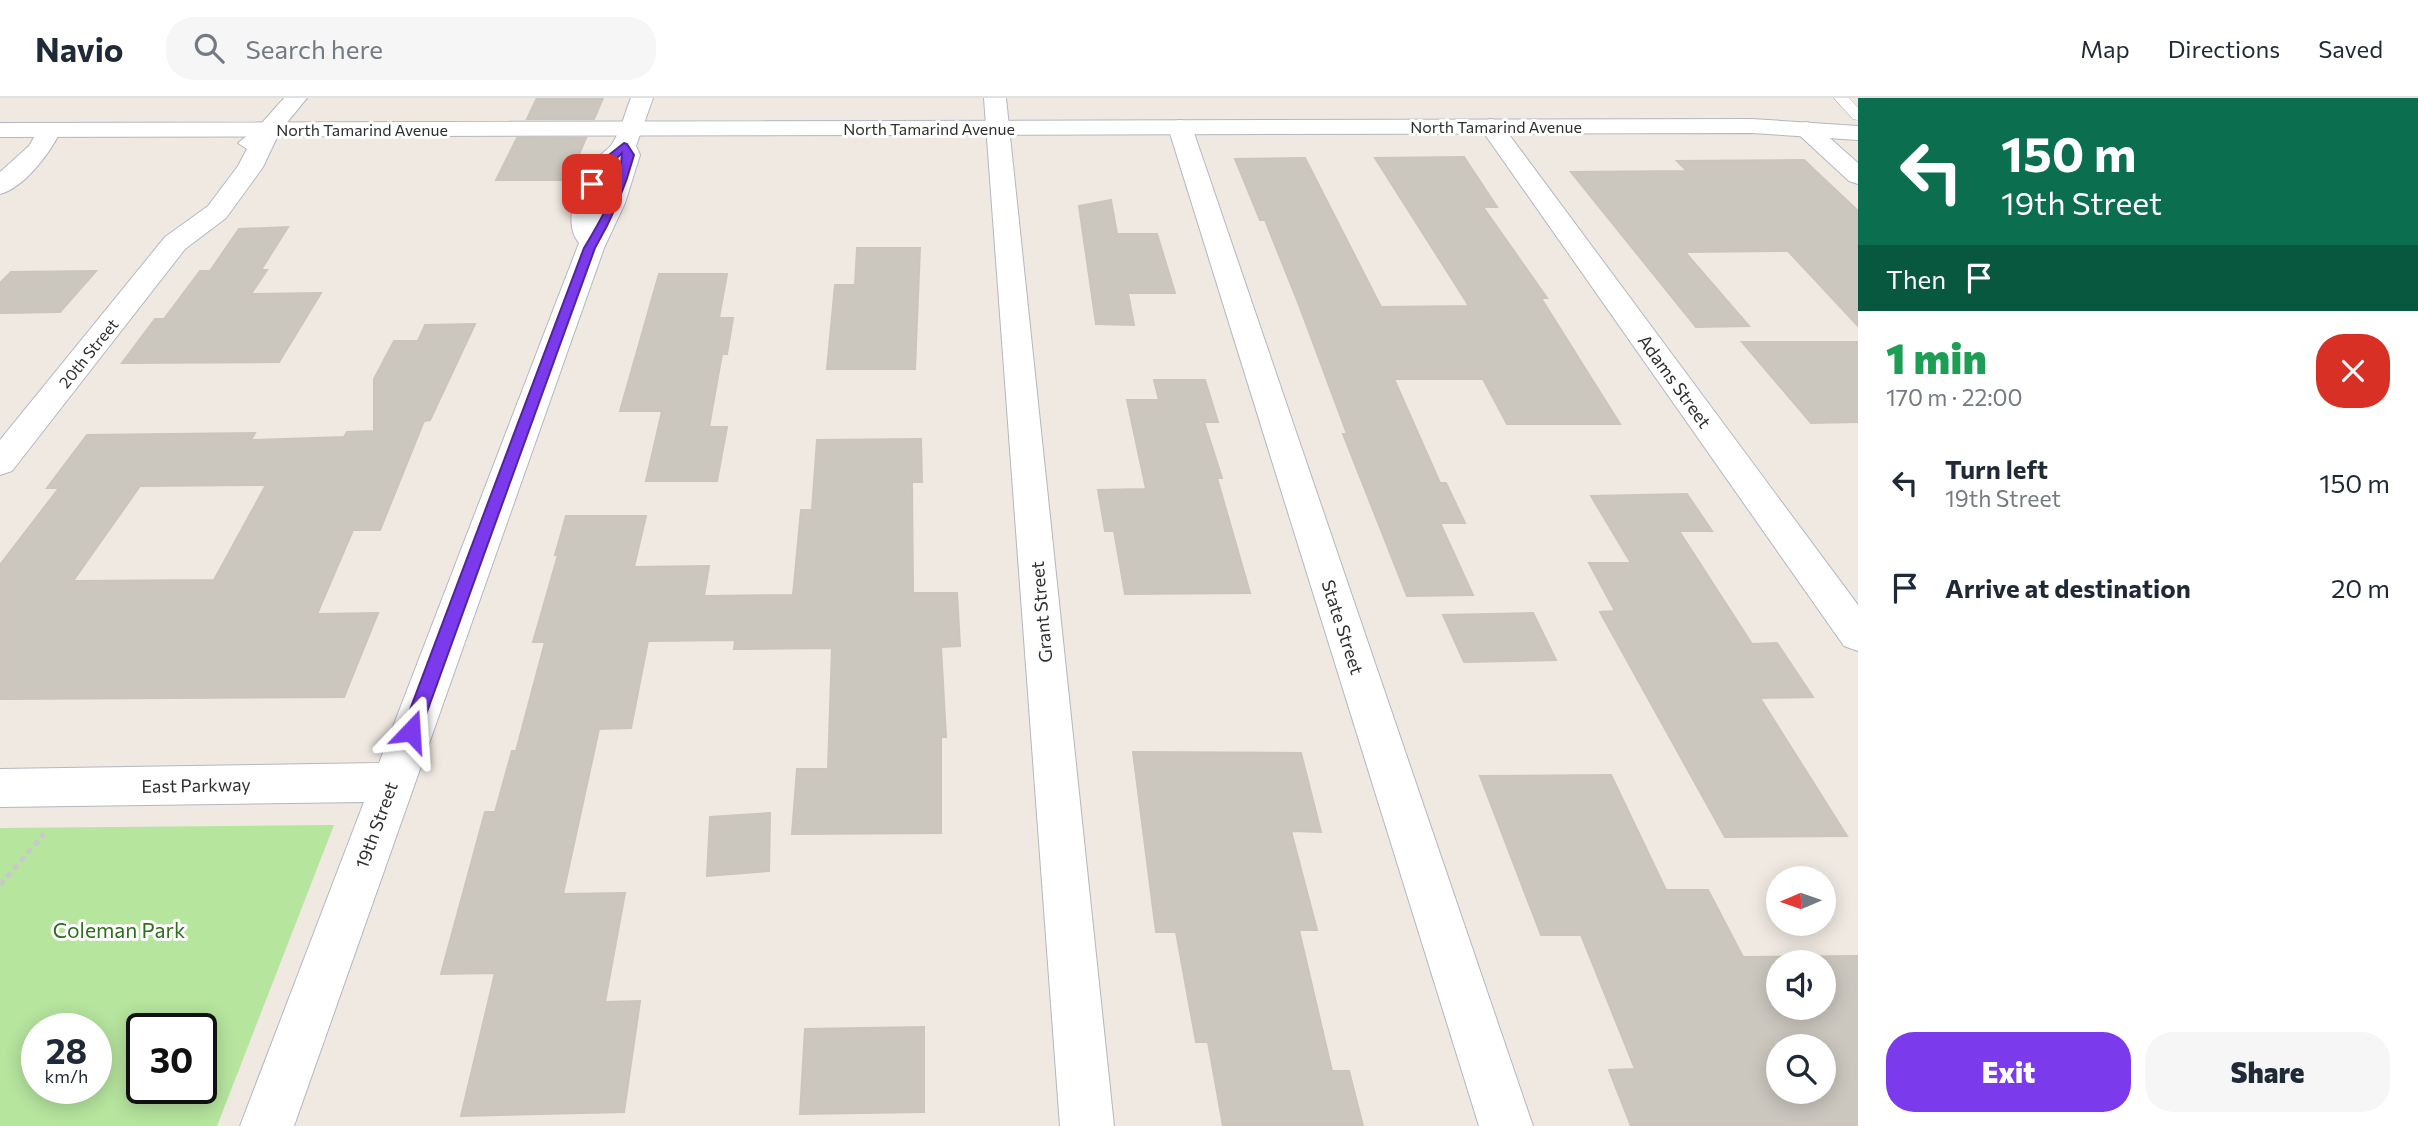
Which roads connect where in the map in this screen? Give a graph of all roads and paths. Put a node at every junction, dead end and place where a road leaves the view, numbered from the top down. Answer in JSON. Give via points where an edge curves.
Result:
{"nodes":[{"id":1,"x":296,"y":98,"type":"edge"},
{"id":2,"x":642,"y":98,"type":"edge"},
{"id":3,"x":1841,"y":98,"type":"edge"},
{"id":4,"x":996,"y":113,"type":"edge"},
{"id":5,"x":1858,"y":116,"type":"edge"},
{"id":6,"x":1180,"y":127,"type":"junction"},
{"id":7,"x":1491,"y":127,"type":"junction"},
{"id":8,"x":269,"y":129,"type":"junction"},
{"id":9,"x":1806,"y":129,"type":"junction"},
{"id":10,"x":0,"y":130,"type":"edge"},
{"id":11,"x":49,"y":130,"type":"junction"},
{"id":12,"x":1858,"y":133,"type":"edge"},
{"id":13,"x":627,"y":137,"type":"junction"},
{"id":14,"x":0,"y":162,"type":"edge"},
{"id":15,"x":1858,"y":176,"type":"edge"},
{"id":16,"x":0,"y":186,"type":"edge"},
{"id":17,"x":0,"y":463,"type":"edge"},
{"id":18,"x":1858,"y":635,"type":"edge"},
{"id":19,"x":392,"y":782,"type":"junction"},
{"id":20,"x":0,"y":788,"type":"edge"},
{"id":21,"x":44,"y":834,"type":"dead end"},
{"id":22,"x":0,"y":885,"type":"edge"},
{"id":23,"x":267,"y":1126,"type":"edge"},
{"id":24,"x":1087,"y":1126,"type":"edge"},
{"id":25,"x":1506,"y":1126,"type":"edge"}],
"edges":[{"from":1,"to":8,"type":"street","name":"20th Street"},
{"from":2,"to":13,"type":"street","name":"19th Street"},
{"from":3,"to":5,"type":"lane"},
{"from":4,"to":6,"type":"street","name":"North Tamarind Avenue"},
{"from":4,"to":13,"type":"street","name":"North Tamarind Avenue"},
{"from":4,"to":24,"type":"street","name":"Grant Street"},
{"from":6,"to":7,"type":"street","name":"North Tamarind Avenue"},
{"from":6,"to":25,"type":"street","name":"State Street"},
{"from":7,"to":9,"type":"street","name":"North Tamarind Avenue"},
{"from":7,"to":18,"type":"street","name":"Adams Street"},
{"from":8,"to":11,"type":"street","name":"North Tamarind Avenue"},
{"from":8,"to":13,"type":"street","name":"North Tamarind Avenue"},
{"from":8,"to":17,"type":"street","name":"20th Street","via":[[250,167],[217,212],[175,243]]},
{"from":9,"to":12,"type":"street","name":"North Tamarind Avenue"},
{"from":9,"to":15,"type":"street"},
{"from":10,"to":11,"type":"street","name":"North Tamarind Avenue"},
{"from":11,"to":14,"type":"street"},
{"from":11,"to":16,"type":"street","via":[[40,149]]},
{"from":13,"to":19,"type":"street","name":"19th Street","via":[[620,188],[590,248]]},
{"from":19,"to":20,"type":"street","name":"East Parkway"},
{"from":19,"to":23,"type":"street","name":"19th Street"},
{"from":21,"to":22,"type":"path"}]}
